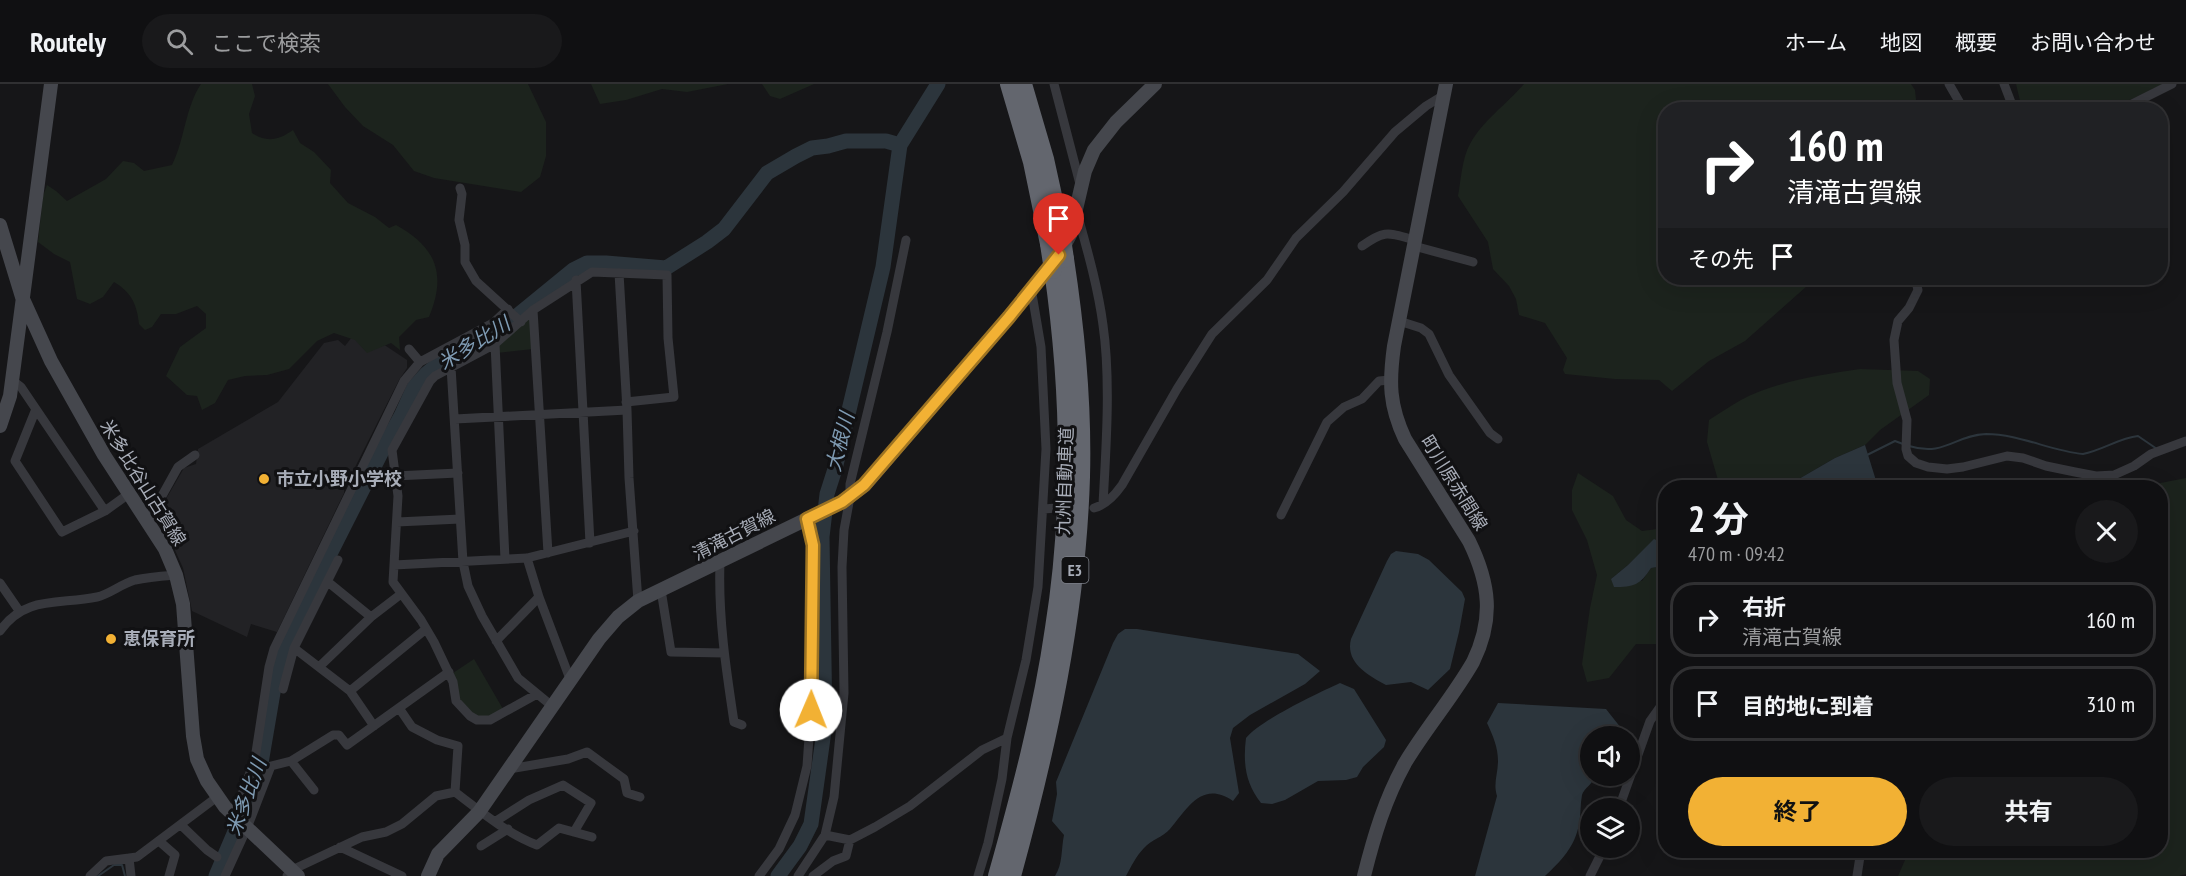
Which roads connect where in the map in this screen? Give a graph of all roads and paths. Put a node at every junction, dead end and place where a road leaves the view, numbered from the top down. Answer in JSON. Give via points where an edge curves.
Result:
{"nodes":[{"id":1,"x":51,"y":84,"type":"edge"},
{"id":2,"x":1009,"y":84,"type":"edge"},
{"id":3,"x":1023,"y":84,"type":"edge"},
{"id":4,"x":1054,"y":84,"type":"edge"},
{"id":5,"x":1155,"y":84,"type":"edge"},
{"id":6,"x":1949,"y":84,"type":"edge"},
{"id":7,"x":2004,"y":84,"type":"edge"},
{"id":8,"x":2172,"y":84,"type":"edge"},
{"id":9,"x":1445,"y":89,"type":"edge"},
{"id":10,"x":1959,"y":102,"type":"edge"},
{"id":11,"x":2011,"y":102,"type":"edge"},
{"id":12,"x":2136,"y":102,"type":"edge"},
{"id":13,"x":1081,"y":187,"type":"junction"},
{"id":14,"x":460,"y":188,"type":"dead end"},
{"id":15,"x":1077,"y":213,"type":"junction"},
{"id":16,"x":0,"y":225,"type":"edge"},
{"id":17,"x":1055,"y":238,"type":"junction"},
{"id":18,"x":906,"y":240,"type":"dead end"},
{"id":19,"x":1414,"y":243,"type":"junction"},
{"id":20,"x":1362,"y":246,"type":"dead end"},
{"id":21,"x":1473,"y":262,"type":"dead end"},
{"id":22,"x":1059,"y":265,"type":"junction"},
{"id":23,"x":619,"y":273,"type":"junction"},
{"id":24,"x":576,"y":280,"type":"junction"},
{"id":25,"x":1916,"y":285,"type":"edge"},
{"id":26,"x":1031,"y":288,"type":"junction"},
{"id":27,"x":22,"y":297,"type":"junction"},
{"id":28,"x":508,"y":309,"type":"junction"},
{"id":29,"x":533,"y":310,"type":"junction"},
{"id":30,"x":1399,"y":321,"type":"junction"},
{"id":31,"x":521,"y":322,"type":"junction"},
{"id":32,"x":17,"y":342,"type":"junction"},
{"id":33,"x":495,"y":344,"type":"junction"},
{"id":34,"x":409,"y":350,"type":"dead end"},
{"id":35,"x":51,"y":361,"type":"junction"},
{"id":36,"x":420,"y":362,"type":"junction"},
{"id":37,"x":451,"y":367,"type":"junction"},
{"id":38,"x":12,"y":380,"type":"junction"},
{"id":39,"x":1390,"y":380,"type":"junction"},
{"id":40,"x":627,"y":406,"type":"junction"},
{"id":41,"x":36,"y":409,"type":"junction"},
{"id":42,"x":584,"y":413,"type":"junction"},
{"id":43,"x":541,"y":415,"type":"junction"},
{"id":44,"x":498,"y":417,"type":"junction"},
{"id":45,"x":455,"y":419,"type":"junction"},
{"id":46,"x":0,"y":426,"type":"edge"},
{"id":47,"x":1498,"y":439,"type":"dead end"},
{"id":48,"x":2186,"y":441,"type":"edge"},
{"id":49,"x":195,"y":455,"type":"dead end"},
{"id":50,"x":458,"y":473,"type":"junction"},
{"id":51,"x":395,"y":476,"type":"junction"},
{"id":52,"x":130,"y":494,"type":"junction"},
{"id":53,"x":846,"y":500,"type":"junction"},
{"id":54,"x":1044,"y":508,"type":"junction"},
{"id":55,"x":1056,"y":508,"type":"dead end"},
{"id":56,"x":105,"y":511,"type":"junction"},
{"id":57,"x":1281,"y":515,"type":"dead end"},
{"id":58,"x":460,"y":519,"type":"junction"},
{"id":59,"x":807,"y":519,"type":"junction"},
{"id":60,"x":147,"y":521,"type":"junction"},
{"id":61,"x":397,"y":522,"type":"junction"},
{"id":62,"x":634,"y":531,"type":"junction"},
{"id":63,"x":590,"y":543,"type":"junction"},
{"id":64,"x":548,"y":554,"type":"junction"},
{"id":65,"x":527,"y":558,"type":"junction"},
{"id":66,"x":505,"y":559,"type":"junction"},
{"id":67,"x":338,"y":560,"type":"dead end"},
{"id":68,"x":463,"y":562,"type":"junction"},
{"id":69,"x":720,"y":562,"type":"junction"},
{"id":70,"x":394,"y":565,"type":"junction"},
{"id":71,"x":176,"y":574,"type":"junction"},
{"id":72,"x":328,"y":582,"type":"junction"},
{"id":73,"x":0,"y":583,"type":"edge"},
{"id":74,"x":661,"y":590,"type":"junction"},
{"id":75,"x":401,"y":594,"type":"junction"},
{"id":76,"x":539,"y":597,"type":"junction"},
{"id":77,"x":638,"y":601,"type":"junction"},
{"id":78,"x":20,"y":612,"type":"junction"},
{"id":79,"x":371,"y":617,"type":"junction"},
{"id":80,"x":426,"y":629,"type":"junction"},
{"id":81,"x":0,"y":631,"type":"edge"},
{"id":82,"x":496,"y":641,"type":"junction"},
{"id":83,"x":294,"y":648,"type":"junction"},
{"id":84,"x":724,"y":653,"type":"junction"},
{"id":85,"x":319,"y":667,"type":"junction"},
{"id":86,"x":449,"y":672,"type":"junction"},
{"id":87,"x":570,"y":679,"type":"junction"},
{"id":88,"x":283,"y":688,"type":"dead end"},
{"id":89,"x":350,"y":691,"type":"junction"},
{"id":90,"x":537,"y":694,"type":"junction"},
{"id":91,"x":552,"y":706,"type":"junction"},
{"id":92,"x":399,"y":708,"type":"junction"},
{"id":93,"x":1658,"y":710,"type":"edge"},
{"id":94,"x":742,"y":725,"type":"dead end"},
{"id":95,"x":374,"y":726,"type":"junction"},
{"id":96,"x":1007,"y":738,"type":"junction"},
{"id":97,"x":291,"y":761,"type":"junction"},
{"id":98,"x":509,"y":769,"type":"junction"},
{"id":99,"x":314,"y":790,"type":"dead end"},
{"id":100,"x":455,"y":792,"type":"junction"},
{"id":101,"x":217,"y":797,"type":"junction"},
{"id":102,"x":640,"y":797,"type":"dead end"},
{"id":103,"x":1623,"y":798,"type":"edge"},
{"id":104,"x":479,"y":812,"type":"junction"},
{"id":105,"x":234,"y":816,"type":"junction"},
{"id":106,"x":496,"y":821,"type":"junction"},
{"id":107,"x":181,"y":825,"type":"junction"},
{"id":108,"x":246,"y":827,"type":"junction"},
{"id":109,"x":508,"y":830,"type":"junction"},
{"id":110,"x":574,"y":832,"type":"junction"},
{"id":111,"x":825,"y":835,"type":"junction"},
{"id":112,"x":592,"y":837,"type":"dead end"},
{"id":113,"x":850,"y":840,"type":"junction"},
{"id":114,"x":159,"y":841,"type":"junction"},
{"id":115,"x":481,"y":846,"type":"dead end"},
{"id":116,"x":340,"y":847,"type":"junction"},
{"id":117,"x":217,"y":857,"type":"dead end"},
{"id":118,"x":129,"y":858,"type":"junction"},
{"id":119,"x":1599,"y":858,"type":"edge"},
{"id":120,"x":1860,"y":858,"type":"edge"},
{"id":121,"x":292,"y":874,"type":"edge"},
{"id":122,"x":90,"y":876,"type":"edge"},
{"id":123,"x":131,"y":876,"type":"edge"},
{"id":124,"x":169,"y":876,"type":"edge"},
{"id":125,"x":225,"y":876,"type":"edge"},
{"id":126,"x":402,"y":876,"type":"edge"},
{"id":127,"x":428,"y":876,"type":"edge"},
{"id":128,"x":759,"y":876,"type":"edge"},
{"id":129,"x":798,"y":876,"type":"edge"},
{"id":130,"x":813,"y":876,"type":"edge"},
{"id":131,"x":978,"y":876,"type":"edge"},
{"id":132,"x":997,"y":876,"type":"edge"},
{"id":133,"x":1012,"y":876,"type":"edge"},
{"id":134,"x":1364,"y":876,"type":"edge"},
{"id":135,"x":1590,"y":876,"type":"edge"},
{"id":136,"x":1857,"y":876,"type":"edge"}],
"edges":[{"from":1,"to":27,"type":"main road"},
{"from":2,"to":17,"type":"highway","name":"九州自動車道","number":"E3"},
{"from":3,"to":17,"type":"highway","name":"九州自動車道","number":"E3","via":[[1045,159]]},
{"from":4,"to":13,"type":"street"},
{"from":5,"to":13,"type":"main road","name":"清滝古賀線","via":[[1106,132],[1088,160]]},
{"from":6,"to":10,"type":"street"},
{"from":7,"to":11,"type":"street"},
{"from":8,"to":12,"type":"street"},
{"from":9,"to":15,"type":"street","via":[[1395,132],[1296,238],[1267,280],[1212,334],[1136,464],[1115,495],[1099,506],[1106,407],[1104,325]]},
{"from":9,"to":19,"type":"main road","name":"町川原赤間線"},
{"from":13,"to":15,"type":"main road","name":"清滝古賀線"},
{"from":14,"to":28,"type":"street","via":[[459,220],[465,262],[476,281]]},
{"from":15,"to":26,"type":"main road","name":"清滝古賀線","via":[[1071,236]]},
{"from":16,"to":27,"type":"main road","name":"米多比谷山古賀線"},
{"from":17,"to":22,"type":"highway","name":"九州自動車道","number":"E3","bridge":true},
{"from":18,"to":53,"type":"street"},
{"from":19,"to":20,"type":"street","via":[[1388,232]]},
{"from":19,"to":21,"type":"street"},
{"from":19,"to":30,"type":"main road","name":"町川原赤間線"},
{"from":22,"to":132,"type":"highway","name":"九州自動車道","number":"E3","via":[[1067,412],[1063,556],[1042,695]]},
{"from":22,"to":133,"type":"highway","name":"九州自動車道","number":"E3","via":[[1072,310],[1081,406],[1077,554],[1056,695]]},
{"from":23,"to":24,"type":"street","via":[[591,272]]},
{"from":23,"to":40,"type":"street"},
{"from":23,"to":40,"type":"street","via":[[667,275],[674,398]]},
{"from":24,"to":29,"type":"street"},
{"from":24,"to":42,"type":"street"},
{"from":25,"to":48,"type":"street","via":[[1909,308],[1898,321],[1894,340],[1897,383],[1907,420],[1906,449],[1916,463],[1947,469],[2007,456],[2096,476],[2114,475],[2151,454]]},
{"from":26,"to":53,"type":"main road","name":"清滝古賀線","via":[[864,485]]},
{"from":26,"to":54,"type":"street","via":[[1041,347],[1046,449]]},
{"from":27,"to":32,"type":"main road"},
{"from":27,"to":35,"type":"main road","name":"米多比谷山古賀線"},
{"from":28,"to":31,"type":"street"},
{"from":28,"to":36,"type":"street","via":[[493,323]]},
{"from":29,"to":31,"type":"street"},
{"from":29,"to":43,"type":"street"},
{"from":30,"to":39,"type":"main road","name":"町川原赤間線"},
{"from":30,"to":47,"type":"street","via":[[1429,334],[1449,375]]},
{"from":31,"to":33,"type":"street"},
{"from":32,"to":35,"type":"main road","via":[[30,337]]},
{"from":32,"to":38,"type":"main road"},
{"from":33,"to":37,"type":"street"},
{"from":33,"to":44,"type":"street"},
{"from":34,"to":36,"type":"street"},
{"from":35,"to":52,"type":"main road","name":"米多比谷山古賀線"},
{"from":36,"to":105,"type":"street","via":[[404,381],[274,649],[255,759]]},
{"from":37,"to":45,"type":"street"},
{"from":37,"to":51,"type":"street","via":[[425,387],[392,450]]},
{"from":38,"to":41,"type":"street"},
{"from":38,"to":46,"type":"main road"},
{"from":39,"to":57,"type":"street","via":[[1379,381],[1362,399],[1344,407],[1327,422]]},
{"from":39,"to":134,"type":"main road","name":"町川原赤間線","via":[[1394,412],[1405,439],[1477,556],[1486,584],[1487,612],[1483,638],[1473,662],[1395,782],[1377,825]]},
{"from":40,"to":42,"type":"street"},
{"from":40,"to":62,"type":"street","via":[[628,478]]},
{"from":41,"to":56,"type":"street"},
{"from":41,"to":56,"type":"street","via":[[15,461],[62,532]]},
{"from":42,"to":43,"type":"street"},
{"from":42,"to":63,"type":"street"},
{"from":43,"to":44,"type":"street"},
{"from":43,"to":64,"type":"street"},
{"from":44,"to":45,"type":"street"},
{"from":44,"to":66,"type":"street"},
{"from":45,"to":50,"type":"street"},
{"from":49,"to":60,"type":"street","via":[[178,467]]},
{"from":50,"to":51,"type":"street"},
{"from":50,"to":58,"type":"street"},
{"from":51,"to":61,"type":"street"},
{"from":52,"to":56,"type":"street"},
{"from":52,"to":60,"type":"main road","name":"米多比谷山古賀線"},
{"from":53,"to":59,"type":"main road","name":"清滝古賀線"},
{"from":53,"to":111,"type":"street","via":[[842,567],[844,693],[834,797]]},
{"from":54,"to":55,"type":"street"},
{"from":54,"to":96,"type":"street","via":[[1034,616]]},
{"from":58,"to":61,"type":"street"},
{"from":58,"to":68,"type":"street"},
{"from":59,"to":69,"type":"main road","name":"清滝古賀線"},
{"from":59,"to":128,"type":"street","via":[[813,545],[807,766],[795,815],[779,849]]},
{"from":60,"to":71,"type":"main road","name":"米多比谷山古賀線"},
{"from":61,"to":70,"type":"street"},
{"from":62,"to":63,"type":"street"},
{"from":62,"to":77,"type":"street"},
{"from":63,"to":64,"type":"street"},
{"from":64,"to":65,"type":"street"},
{"from":65,"to":66,"type":"street"},
{"from":65,"to":76,"type":"street"},
{"from":66,"to":68,"type":"street"},
{"from":67,"to":72,"type":"street"},
{"from":68,"to":70,"type":"street"},
{"from":68,"to":82,"type":"street","via":[[468,586]]},
{"from":69,"to":74,"type":"main road","name":"清滝古賀線"},
{"from":69,"to":84,"type":"street"},
{"from":70,"to":75,"type":"street","via":[[393,582]]},
{"from":71,"to":78,"type":"street","via":[[134,580],[98,597],[49,602]]},
{"from":71,"to":101,"type":"main road","name":"米多比谷山古賀線","via":[[183,603],[197,759]]},
{"from":72,"to":79,"type":"street"},
{"from":72,"to":83,"type":"street"},
{"from":73,"to":78,"type":"street"},
{"from":74,"to":77,"type":"main road","name":"清滝古賀線"},
{"from":74,"to":84,"type":"street","via":[[671,652]]},
{"from":75,"to":79,"type":"street"},
{"from":75,"to":80,"type":"street"},
{"from":76,"to":82,"type":"street"},
{"from":76,"to":87,"type":"street"},
{"from":77,"to":87,"type":"main road","name":"清滝古賀線","via":[[618,617]]},
{"from":78,"to":81,"type":"street"},
{"from":79,"to":85,"type":"street"},
{"from":80,"to":86,"type":"street"},
{"from":80,"to":89,"type":"street"},
{"from":82,"to":90,"type":"street","via":[[518,678]]},
{"from":83,"to":85,"type":"street"},
{"from":83,"to":88,"type":"street"},
{"from":84,"to":94,"type":"street","via":[[734,722]]},
{"from":85,"to":89,"type":"street"},
{"from":86,"to":90,"type":"street","via":[[456,701],[477,720],[490,720]]},
{"from":86,"to":92,"type":"street"},
{"from":87,"to":91,"type":"main road","name":"清滝古賀線"},
{"from":89,"to":95,"type":"street"},
{"from":90,"to":91,"type":"street"},
{"from":91,"to":98,"type":"main road","name":"清滝古賀線"},
{"from":92,"to":95,"type":"street"},
{"from":92,"to":100,"type":"street","via":[[412,727],[458,746]]},
{"from":93,"to":103,"type":"street","via":[[1650,721]]},
{"from":95,"to":97,"type":"street","via":[[347,746],[339,735],[333,735]]},
{"from":96,"to":113,"type":"street","via":[[982,750],[910,806]]},
{"from":96,"to":131,"type":"street","via":[[1002,780]]},
{"from":97,"to":99,"type":"street"},
{"from":97,"to":108,"type":"street","via":[[271,766]]},
{"from":98,"to":102,"type":"street","via":[[587,752],[624,779],[627,793]]},
{"from":98,"to":104,"type":"main road","name":"清滝古賀線"},
{"from":100,"to":104,"type":"street"},
{"from":100,"to":116,"type":"street","via":[[436,796],[386,832]]},
{"from":101,"to":105,"type":"main road","name":"米多比谷山古賀線"},
{"from":101,"to":107,"type":"street"},
{"from":104,"to":106,"type":"street"},
{"from":104,"to":127,"type":"main road","name":"清滝古賀線","via":[[438,854]]},
{"from":105,"to":108,"type":"main road","name":"米多比谷山古賀線"},
{"from":106,"to":109,"type":"street"},
{"from":106,"to":110,"type":"street","via":[[529,800],[563,786],[591,803]]},
{"from":107,"to":114,"type":"street"},
{"from":107,"to":117,"type":"street"},
{"from":108,"to":121,"type":"main road","name":"米多比谷山古賀線"},
{"from":108,"to":125,"type":"street"},
{"from":109,"to":110,"type":"street","via":[[537,845],[559,828]]},
{"from":109,"to":115,"type":"street"},
{"from":110,"to":112,"type":"street"},
{"from":111,"to":113,"type":"street"},
{"from":111,"to":129,"type":"street"},
{"from":113,"to":130,"type":"street","via":[[846,856]]},
{"from":114,"to":118,"type":"street","via":[[137,857]]},
{"from":114,"to":124,"type":"street","via":[[175,855]]},
{"from":116,"to":121,"type":"street"},
{"from":116,"to":126,"type":"street"},
{"from":118,"to":122,"type":"street","via":[[106,861]]},
{"from":118,"to":123,"type":"street"},
{"from":119,"to":135,"type":"street"},
{"from":120,"to":136,"type":"street"}]}
